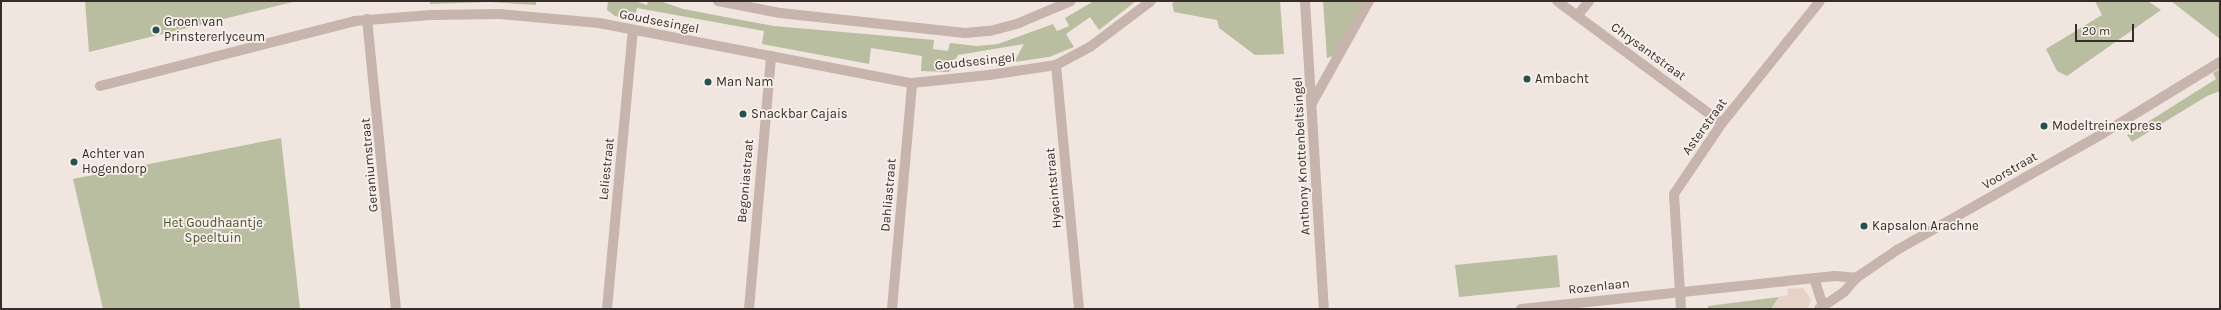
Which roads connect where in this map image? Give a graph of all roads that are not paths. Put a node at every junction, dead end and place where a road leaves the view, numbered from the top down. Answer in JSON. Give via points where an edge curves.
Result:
{"nodes":[{"id":1,"x":718,"y":1,"type":"edge"},
{"id":2,"x":1071,"y":1,"type":"edge"},
{"id":3,"x":1151,"y":1,"type":"edge"},
{"id":4,"x":1305,"y":1,"type":"edge"},
{"id":5,"x":1368,"y":1,"type":"edge"},
{"id":6,"x":1557,"y":1,"type":"edge"},
{"id":7,"x":1589,"y":1,"type":"edge"},
{"id":8,"x":1820,"y":1,"type":"edge"},
{"id":9,"x":1577,"y":16,"type":"junction"},
{"id":10,"x":367,"y":19,"type":"junction"},
{"id":11,"x":633,"y":31,"type":"junction"},
{"id":12,"x":771,"y":56,"type":"junction"},
{"id":13,"x":2220,"y":62,"type":"edge"},
{"id":14,"x":1056,"y":65,"type":"junction"},
{"id":15,"x":912,"y":83,"type":"junction"},
{"id":16,"x":100,"y":86,"type":"dead end"},
{"id":17,"x":1311,"y":104,"type":"junction"},
{"id":18,"x":1722,"y":123,"type":"junction"},
{"id":19,"x":1814,"y":278,"type":"junction"},
{"id":20,"x":1856,"y":278,"type":"junction"},
{"id":21,"x":1679,"y":292,"type":"junction"},
{"id":22,"x":1821,"y":307,"type":"edge"},
{"id":23,"x":396,"y":309,"type":"edge"},
{"id":24,"x":607,"y":309,"type":"edge"},
{"id":25,"x":749,"y":309,"type":"edge"},
{"id":26,"x":892,"y":309,"type":"edge"},
{"id":27,"x":1079,"y":309,"type":"edge"},
{"id":28,"x":1324,"y":309,"type":"edge"},
{"id":29,"x":1521,"y":309,"type":"edge"},
{"id":30,"x":1681,"y":309,"type":"edge"}],
"edges":[{"from":1,"to":2,"type":"street","via":[[780,13],[966,33],[990,31],[1019,23]]},
{"from":3,"to":14,"type":"street","name":"Goudsesingel","via":[[1090,47]]},
{"from":4,"to":17,"type":"street","name":"Anthony Knottenbeltsingel"},
{"from":5,"to":17,"type":"street"},
{"from":6,"to":9,"type":"street","name":"Chrysantstraat"},
{"from":7,"to":9,"type":"street"},
{"from":8,"to":18,"type":"street","name":"Asterstraat"},
{"from":9,"to":18,"type":"street","name":"Chrysantstraat"},
{"from":10,"to":11,"type":"street","name":"Goudsesingel","via":[[500,14],[599,23]]},
{"from":10,"to":16,"type":"street","name":"Goudsesingel"},
{"from":10,"to":23,"type":"street","name":"Geraniumstraat"},
{"from":11,"to":12,"type":"street","name":"Goudsesingel"},
{"from":11,"to":24,"type":"street","name":"Leliestraat"},
{"from":12,"to":15,"type":"street","name":"Goudsesingel"},
{"from":12,"to":25,"type":"street","name":"Begoniastraat"},
{"from":13,"to":20,"type":"street","name":"Voorstraat","via":[[2102,134],[1897,250]]},
{"from":14,"to":15,"type":"street","name":"Goudsesingel"},
{"from":14,"to":27,"type":"street","name":"Hyacintstraat"},
{"from":15,"to":26,"type":"street","name":"Dahliastraat"},
{"from":17,"to":28,"type":"street","name":"Anthony Knottenbeltsingel"},
{"from":18,"to":21,"type":"street","name":"Asterstraat","via":[[1674,194]]},
{"from":19,"to":20,"type":"street","name":"Rozenlaan"},
{"from":19,"to":21,"type":"street","name":"Rozenlaan"},
{"from":19,"to":22,"type":"street"},
{"from":20,"to":22,"type":"street","name":"Voorstraat","via":[[1844,292]]},
{"from":21,"to":29,"type":"street","name":"Rozenlaan"},
{"from":21,"to":30,"type":"street","name":"Asterstraat"}]}
